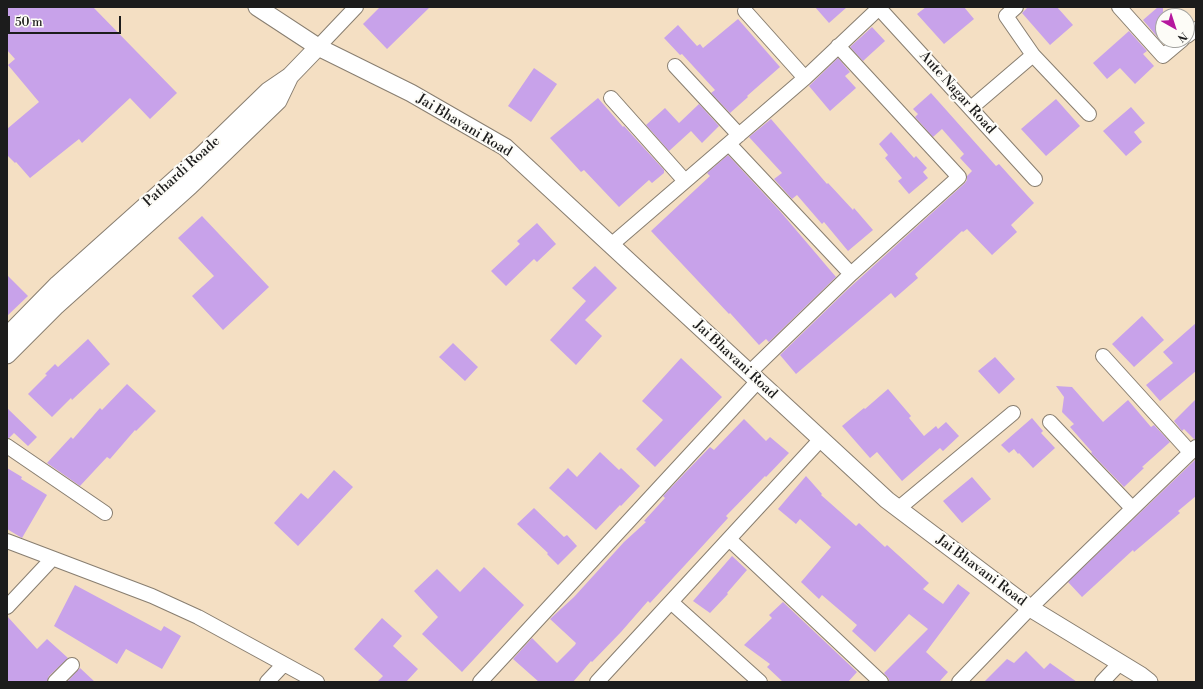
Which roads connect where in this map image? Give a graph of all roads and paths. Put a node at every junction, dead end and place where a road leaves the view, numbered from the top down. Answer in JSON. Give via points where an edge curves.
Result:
{"nodes":[{"id":1,"x":257,"y":7,"type":"edge"},
{"id":2,"x":356,"y":7,"type":"edge"},
{"id":3,"x":1016,"y":7,"type":"edge"},
{"id":4,"x":1119,"y":7,"type":"edge"},
{"id":5,"x":879,"y":8,"type":"edge"},
{"id":6,"x":745,"y":11,"type":"dead end"},
{"id":7,"x":838,"y":46,"type":"junction"},
{"id":8,"x":318,"y":47,"type":"junction"},
{"id":9,"x":1155,"y":47,"type":"edge"},
{"id":10,"x":1156,"y":48,"type":"edge"},
{"id":11,"x":1172,"y":48,"type":"edge"},
{"id":12,"x":1034,"y":55,"type":"junction"},
{"id":13,"x":675,"y":66,"type":"dead end"},
{"id":14,"x":290,"y":76,"type":"junction"},
{"id":15,"x":805,"y":78,"type":"junction"},
{"id":16,"x":611,"y":98,"type":"dead end"},
{"id":17,"x":970,"y":108,"type":"junction"},
{"id":18,"x":1090,"y":114,"type":"dead end"},
{"id":19,"x":734,"y":139,"type":"junction"},
{"id":20,"x":1035,"y":180,"type":"dead end"},
{"id":21,"x":685,"y":181,"type":"junction"},
{"id":22,"x":611,"y":245,"type":"junction"},
{"id":23,"x":851,"y":274,"type":"junction"},
{"id":24,"x":7,"y":336,"type":"edge"},
{"id":25,"x":7,"y":355,"type":"edge"},
{"id":26,"x":1104,"y":356,"type":"dead end"},
{"id":27,"x":753,"y":377,"type":"junction"},
{"id":28,"x":1013,"y":413,"type":"dead end"},
{"id":29,"x":1050,"y":422,"type":"dead end"},
{"id":30,"x":821,"y":439,"type":"junction"},
{"id":31,"x":7,"y":446,"type":"edge"},
{"id":32,"x":1193,"y":450,"type":"edge"},
{"id":33,"x":899,"y":508,"type":"junction"},
{"id":34,"x":1132,"y":508,"type":"junction"},
{"id":35,"x":105,"y":513,"type":"dead end"},
{"id":36,"x":729,"y":539,"type":"junction"},
{"id":37,"x":7,"y":542,"type":"edge"},
{"id":38,"x":52,"y":559,"type":"junction"},
{"id":39,"x":671,"y":602,"type":"junction"},
{"id":40,"x":7,"y":608,"type":"edge"},
{"id":41,"x":1030,"y":608,"type":"junction"},
{"id":42,"x":1120,"y":663,"type":"junction"},
{"id":43,"x":284,"y":664,"type":"junction"},
{"id":44,"x":72,"y":665,"type":"dead end"},
{"id":45,"x":55,"y":682,"type":"edge"},
{"id":46,"x":267,"y":682,"type":"edge"},
{"id":47,"x":317,"y":682,"type":"edge"},
{"id":48,"x":480,"y":682,"type":"edge"},
{"id":49,"x":597,"y":682,"type":"edge"},
{"id":50,"x":760,"y":682,"type":"edge"},
{"id":51,"x":881,"y":682,"type":"edge"},
{"id":52,"x":959,"y":682,"type":"edge"},
{"id":53,"x":1102,"y":682,"type":"edge"},
{"id":54,"x":1149,"y":682,"type":"edge"}],
"edges":[{"from":1,"to":8,"type":"street","name":"Jai Bhavani Road"},
{"from":2,"to":8,"type":"street","name":"Pathardi Roade"},
{"from":3,"to":12,"type":"street","via":[[1006,16]]},
{"from":4,"to":9,"type":"street"},
{"from":5,"to":7,"type":"street"},
{"from":5,"to":17,"type":"street","name":"Aute Nagar Road"},
{"from":6,"to":15,"type":"street"},
{"from":7,"to":15,"type":"street"},
{"from":7,"to":23,"type":"street","via":[[959,177]]},
{"from":8,"to":14,"type":"street","name":"Pathardi Roade"},
{"from":8,"to":22,"type":"street","name":"Jai Bhavani Road","via":[[410,93],[505,147]]},
{"from":10,"to":11,"type":"street","via":[[1163,56]]},
{"from":12,"to":17,"type":"street"},
{"from":12,"to":18,"type":"street"},
{"from":13,"to":19,"type":"street"},
{"from":14,"to":24,"type":"street","name":"Pathardi Roade","via":[[268,92],[64,279]]},
{"from":14,"to":25,"type":"street","via":[[278,101]]},
{"from":15,"to":19,"type":"street"},
{"from":16,"to":21,"type":"street"},
{"from":17,"to":20,"type":"street","name":"Aute Nagar Road"},
{"from":19,"to":21,"type":"street"},
{"from":19,"to":23,"type":"street"},
{"from":21,"to":22,"type":"street"},
{"from":22,"to":27,"type":"street","name":"Jai Bhavani Road"},
{"from":23,"to":27,"type":"street"},
{"from":26,"to":32,"type":"street"},
{"from":27,"to":30,"type":"street","name":"Jai Bhavani Road"},
{"from":27,"to":48,"type":"street"},
{"from":28,"to":33,"type":"street"},
{"from":29,"to":34,"type":"street"},
{"from":30,"to":33,"type":"street","name":"Jai Bhavani Road"},
{"from":30,"to":36,"type":"street"},
{"from":31,"to":35,"type":"street"},
{"from":32,"to":34,"type":"street"},
{"from":33,"to":41,"type":"street","name":"Jai Bhavani Road"},
{"from":34,"to":41,"type":"street"},
{"from":36,"to":39,"type":"street"},
{"from":36,"to":51,"type":"street"},
{"from":37,"to":38,"type":"street"},
{"from":38,"to":40,"type":"street"},
{"from":38,"to":43,"type":"street","via":[[152,596],[198,617]]},
{"from":39,"to":49,"type":"street"},
{"from":39,"to":50,"type":"street"},
{"from":41,"to":42,"type":"street","name":"Jai Bhavani Road"},
{"from":41,"to":52,"type":"street"},
{"from":42,"to":53,"type":"street"},
{"from":42,"to":54,"type":"street","name":"Jai Bhavani Road"},
{"from":43,"to":46,"type":"street"},
{"from":43,"to":47,"type":"street"},
{"from":44,"to":45,"type":"street"}]}
